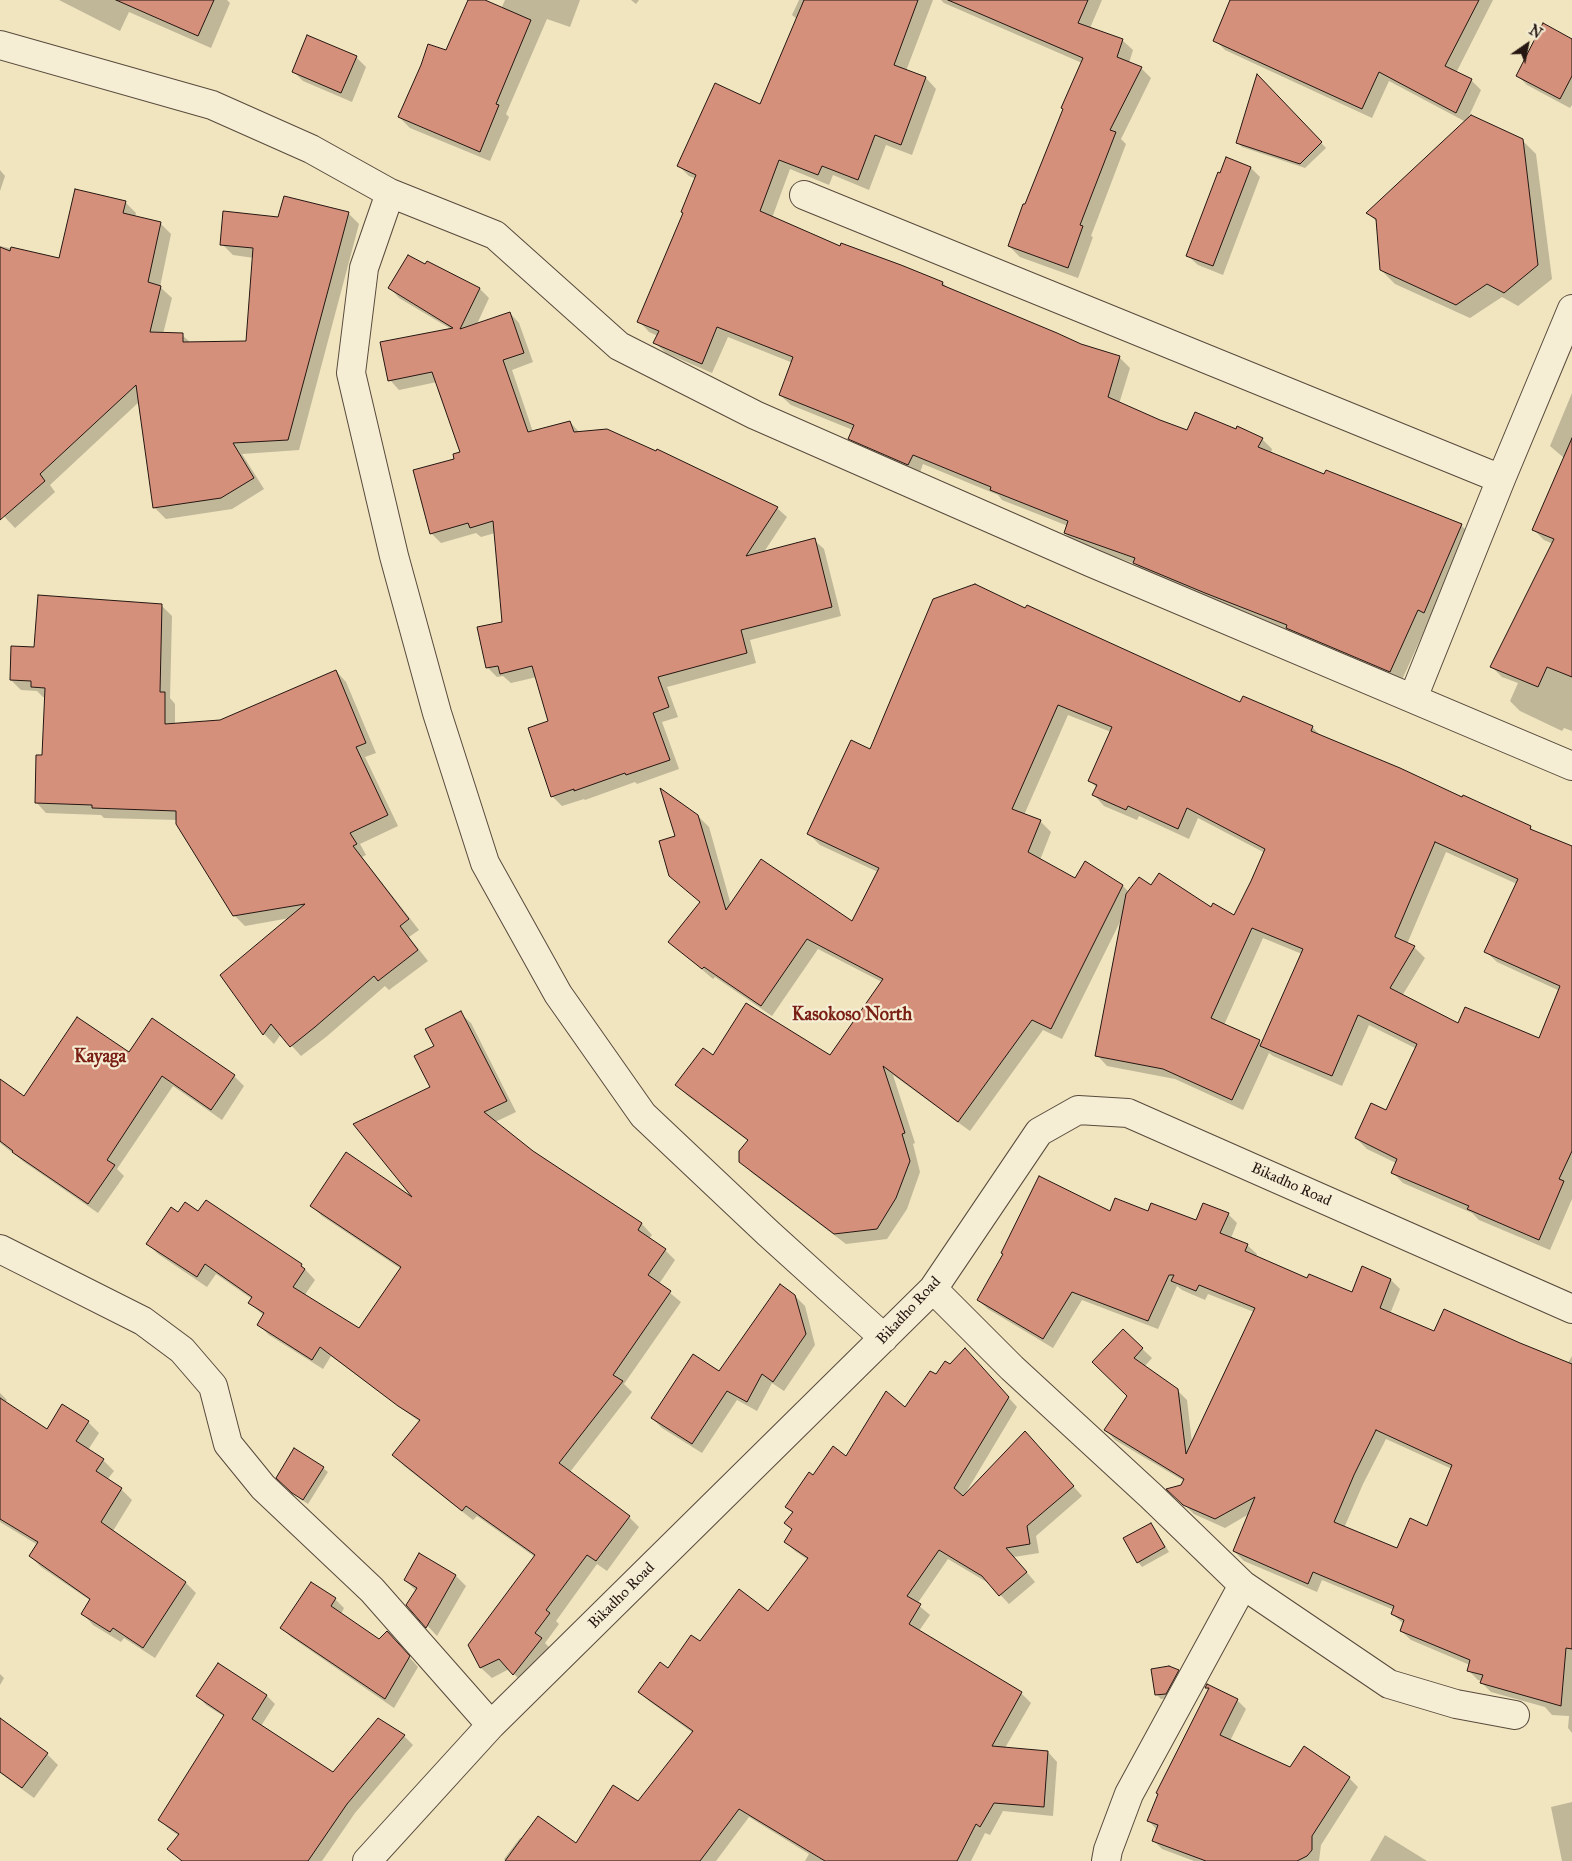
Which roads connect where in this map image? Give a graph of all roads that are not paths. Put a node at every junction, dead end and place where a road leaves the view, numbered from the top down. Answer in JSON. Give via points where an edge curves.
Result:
{"nodes":[{"id":1,"x":0,"y":45,"type":"edge"},
{"id":2,"x":390,"y":193,"type":"junction"},
{"id":3,"x":804,"y":195,"type":"dead end"},
{"id":4,"x":1572,"y":308,"type":"edge"},
{"id":5,"x":1501,"y":479,"type":"junction"},
{"id":6,"x":1413,"y":698,"type":"junction"},
{"id":7,"x":1572,"y":766,"type":"edge"},
{"id":8,"x":0,"y":1249,"type":"edge"},
{"id":9,"x":933,"y":1289,"type":"junction"},
{"id":10,"x":1572,"y":1309,"type":"edge"},
{"id":11,"x":884,"y":1338,"type":"junction"},
{"id":12,"x":1243,"y":1585,"type":"junction"},
{"id":13,"x":1515,"y":1715,"type":"dead end"},
{"id":14,"x":491,"y":1725,"type":"junction"},
{"id":15,"x":367,"y":1861,"type":"edge"},
{"id":16,"x":1106,"y":1861,"type":"edge"}],
"edges":[{"from":1,"to":2,"type":"street","via":[[212,104],[312,149]]},
{"from":2,"to":6,"type":"street","via":[[495,235],[619,346],[755,415],[1092,563]]},
{"from":2,"to":11,"type":"street","via":[[364,268],[351,373],[401,584],[437,713],[485,863],[558,994],[644,1114]]},
{"from":3,"to":5,"type":"street"},
{"from":4,"to":5,"type":"street"},
{"from":5,"to":6,"type":"street"},
{"from":6,"to":7,"type":"street"},
{"from":8,"to":14,"type":"street","via":[[143,1321],[182,1350],[213,1386],[228,1444],[263,1487],[372,1590]]},
{"from":9,"to":10,"type":"street","name":"Bikadho Road","via":[[1039,1132],[1078,1110],[1128,1112]]},
{"from":9,"to":11,"type":"street","name":"Bikadho Road"},
{"from":9,"to":12,"type":"street","via":[[1012,1368]]},
{"from":11,"to":14,"type":"street","name":"Bikadho Road"},
{"from":12,"to":13,"type":"street","via":[[1389,1684],[1456,1704]]},
{"from":12,"to":16,"type":"street","via":[[1129,1794]]},
{"from":14,"to":15,"type":"street","name":"Bikadho Road"}]}
